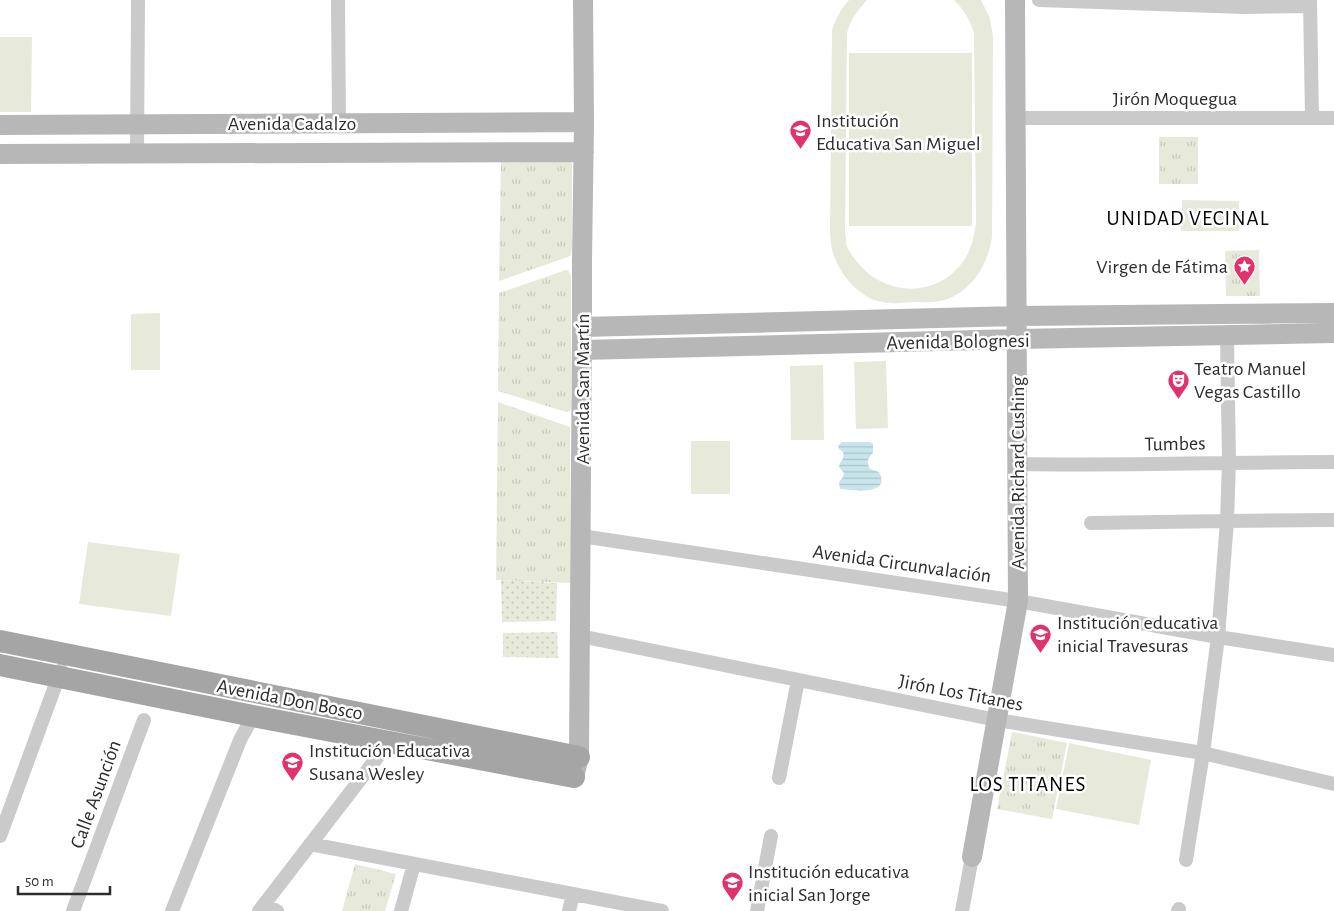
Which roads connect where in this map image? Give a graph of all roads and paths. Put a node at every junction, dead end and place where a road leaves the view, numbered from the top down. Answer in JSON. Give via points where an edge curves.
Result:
{"nodes":[{"id":1,"x":138,"y":0,"type":"edge"},
{"id":2,"x":338,"y":0,"type":"edge"},
{"id":3,"x":583,"y":0,"type":"edge"},
{"id":4,"x":1015,"y":0,"type":"edge"},
{"id":5,"x":1039,"y":0,"type":"edge"},
{"id":6,"x":1140,"y":2,"type":"edge"},
{"id":7,"x":1310,"y":3,"type":"edge"},
{"id":8,"x":1244,"y":4,"type":"edge"},
{"id":9,"x":1016,"y":118,"type":"junction"},
{"id":10,"x":1312,"y":118,"type":"junction"},
{"id":11,"x":1334,"y":118,"type":"edge"},
{"id":12,"x":584,"y":122,"type":"junction"},
{"id":13,"x":338,"y":123,"type":"junction"},
{"id":14,"x":0,"y":124,"type":"edge"},
{"id":15,"x":137,"y":124,"type":"junction"},
{"id":16,"x":584,"y":152,"type":"junction"},
{"id":17,"x":0,"y":154,"type":"edge"},
{"id":18,"x":137,"y":154,"type":"junction"},
{"id":19,"x":1334,"y":313,"type":"edge"},
{"id":20,"x":1017,"y":316,"type":"junction"},
{"id":21,"x":582,"y":327,"type":"junction"},
{"id":22,"x":1334,"y":333,"type":"edge"},
{"id":23,"x":1227,"y":334,"type":"junction"},
{"id":24,"x":1017,"y":339,"type":"junction"},
{"id":25,"x":582,"y":350,"type":"junction"},
{"id":26,"x":1229,"y":462,"type":"junction"},
{"id":27,"x":1334,"y":462,"type":"edge"},
{"id":28,"x":1017,"y":464,"type":"junction"},
{"id":29,"x":1334,"y":520,"type":"edge"},
{"id":30,"x":1227,"y":521,"type":"junction"},
{"id":31,"x":1091,"y":523,"type":"dead end"},
{"id":32,"x":581,"y":536,"type":"junction"},
{"id":33,"x":1018,"y":600,"type":"junction"},
{"id":34,"x":580,"y":636,"type":"junction"},
{"id":35,"x":1218,"y":637,"type":"junction"},
{"id":36,"x":0,"y":641,"type":"edge"},
{"id":37,"x":65,"y":654,"type":"junction"},
{"id":38,"x":1334,"y":655,"type":"edge"},
{"id":39,"x":0,"y":665,"type":"edge"},
{"id":40,"x":59,"y":676,"type":"junction"},
{"id":41,"x":798,"y":680,"type":"junction"},
{"id":42,"x":253,"y":716,"type":"junction"},
{"id":43,"x":144,"y":720,"type":"dead end"},
{"id":44,"x":997,"y":720,"type":"junction"},
{"id":45,"x":389,"y":742,"type":"junction"},
{"id":46,"x":1203,"y":753,"type":"junction"},
{"id":47,"x":577,"y":767,"type":"junction"},
{"id":48,"x":779,"y":778,"type":"dead end"},
{"id":49,"x":1334,"y":784,"type":"edge"},
{"id":50,"x":0,"y":836,"type":"edge"},
{"id":51,"x":771,"y":836,"type":"dead end"},
{"id":52,"x":310,"y":844,"type":"junction"},
{"id":53,"x":972,"y":857,"type":"joint"},
{"id":54,"x":1186,"y":860,"type":"dead end"},
{"id":55,"x":414,"y":864,"type":"junction"},
{"id":56,"x":573,"y":894,"type":"junction"},
{"id":57,"x":261,"y":908,"type":"edge"},
{"id":58,"x":73,"y":911,"type":"edge"},
{"id":59,"x":172,"y":911,"type":"edge"},
{"id":60,"x":278,"y":911,"type":"edge"},
{"id":61,"x":401,"y":911,"type":"edge"},
{"id":62,"x":569,"y":911,"type":"edge"},
{"id":63,"x":662,"y":911,"type":"edge"},
{"id":64,"x":757,"y":911,"type":"edge"},
{"id":65,"x":962,"y":911,"type":"edge"}],
"edges":[{"from":1,"to":15,"type":"street"},
{"from":2,"to":13,"type":"street"},
{"from":3,"to":12,"type":"main road","name":"Avenida San Martín"},
{"from":4,"to":9,"type":"main road","name":"Avenida Richard Cushing"},
{"from":5,"to":6,"type":"street"},
{"from":6,"to":8,"type":"street"},
{"from":7,"to":8,"type":"street"},
{"from":7,"to":10,"type":"street"},
{"from":9,"to":10,"type":"street","name":"Jirón Moquegua"},
{"from":9,"to":20,"type":"main road","name":"Avenida Richard Cushing"},
{"from":10,"to":11,"type":"street","name":"Jirón Moquegua"},
{"from":12,"to":13,"type":"main road","name":"Avenida Cadalzo"},
{"from":12,"to":16,"type":"main road","name":"Avenida San Martín"},
{"from":13,"to":15,"type":"main road","name":"Avenida Cadalzo"},
{"from":14,"to":15,"type":"main road","name":"Avenida Cadalzo"},
{"from":15,"to":18,"type":"street"},
{"from":16,"to":18,"type":"main road","name":"Avenida Cadalzo"},
{"from":16,"to":21,"type":"main road","name":"Avenida San Martín"},
{"from":17,"to":18,"type":"main road","name":"Avenida Cadalzo"},
{"from":19,"to":20,"type":"main road","name":"Avenida Bolognesi"},
{"from":20,"to":21,"type":"main road","name":"Avenida Bolognesi"},
{"from":20,"to":24,"type":"main road","name":"Avenida Richard Cushing"},
{"from":21,"to":25,"type":"main road","name":"Avenida San Martín"},
{"from":22,"to":23,"type":"main road","name":"Avenida Bolognesi"},
{"from":23,"to":24,"type":"main road","name":"Avenida Bolognesi"},
{"from":23,"to":26,"type":"street"},
{"from":24,"to":25,"type":"main road","name":"Avenida Bolognesi"},
{"from":24,"to":28,"type":"main road","name":"Avenida Richard Cushing"},
{"from":25,"to":32,"type":"main road","name":"Avenida San Martín"},
{"from":26,"to":27,"type":"street","name":"Tumbes"},
{"from":26,"to":28,"type":"street","name":"Tumbes"},
{"from":26,"to":30,"type":"street"},
{"from":28,"to":33,"type":"main road","name":"Avenida Richard Cushing"},
{"from":29,"to":30,"type":"street"},
{"from":30,"to":31,"type":"street"},
{"from":30,"to":35,"type":"street"},
{"from":32,"to":33,"type":"street","name":"Avenida Circunvalación"},
{"from":32,"to":34,"type":"main road","name":"Avenida San Martín"},
{"from":33,"to":35,"type":"street","name":"Avenida Circunvalación"},
{"from":33,"to":44,"type":"main road","name":"Avenida Richard Cushing"},
{"from":34,"to":41,"type":"street","name":"Jirón Los Titanes"},
{"from":34,"to":47,"type":"main road","name":"Avenida San Martín"},
{"from":35,"to":38,"type":"street","name":"Avenida Circunvalación"},
{"from":35,"to":46,"type":"street"},
{"from":36,"to":37,"type":"main road","name":"Avenida Don Bosco"},
{"from":37,"to":40,"type":"street"},
{"from":37,"to":47,"type":"main road","name":"Avenida Don Bosco"},
{"from":39,"to":40,"type":"main road","name":"Avenida Don Bosco"},
{"from":40,"to":42,"type":"main road","name":"Avenida Don Bosco"},
{"from":40,"to":50,"type":"street"},
{"from":41,"to":44,"type":"street","name":"Jirón Los Titanes"},
{"from":41,"to":48,"type":"street"},
{"from":42,"to":45,"type":"main road","name":"Avenida Don Bosco"},
{"from":42,"to":59,"type":"street","via":[[237,747]]},
{"from":43,"to":58,"type":"street","name":"Calle Asunción"},
{"from":44,"to":46,"type":"street","name":"Jirón Los Titanes"},
{"from":44,"to":53,"type":"main road","name":"Avenida Richard Cushing"},
{"from":45,"to":47,"type":"main road","name":"Avenida Don Bosco"},
{"from":45,"to":52,"type":"street"},
{"from":46,"to":49,"type":"street","name":"Jirón Los Titanes"},
{"from":46,"to":54,"type":"street"},
{"from":51,"to":64,"type":"street"},
{"from":52,"to":55,"type":"street"},
{"from":52,"to":57,"type":"street"},
{"from":53,"to":65,"type":"street","name":"Avenida Richard Cushing"},
{"from":55,"to":56,"type":"street"},
{"from":55,"to":61,"type":"street"},
{"from":56,"to":62,"type":"street"},
{"from":56,"to":63,"type":"street"},
{"from":57,"to":60,"type":"street"}]}
